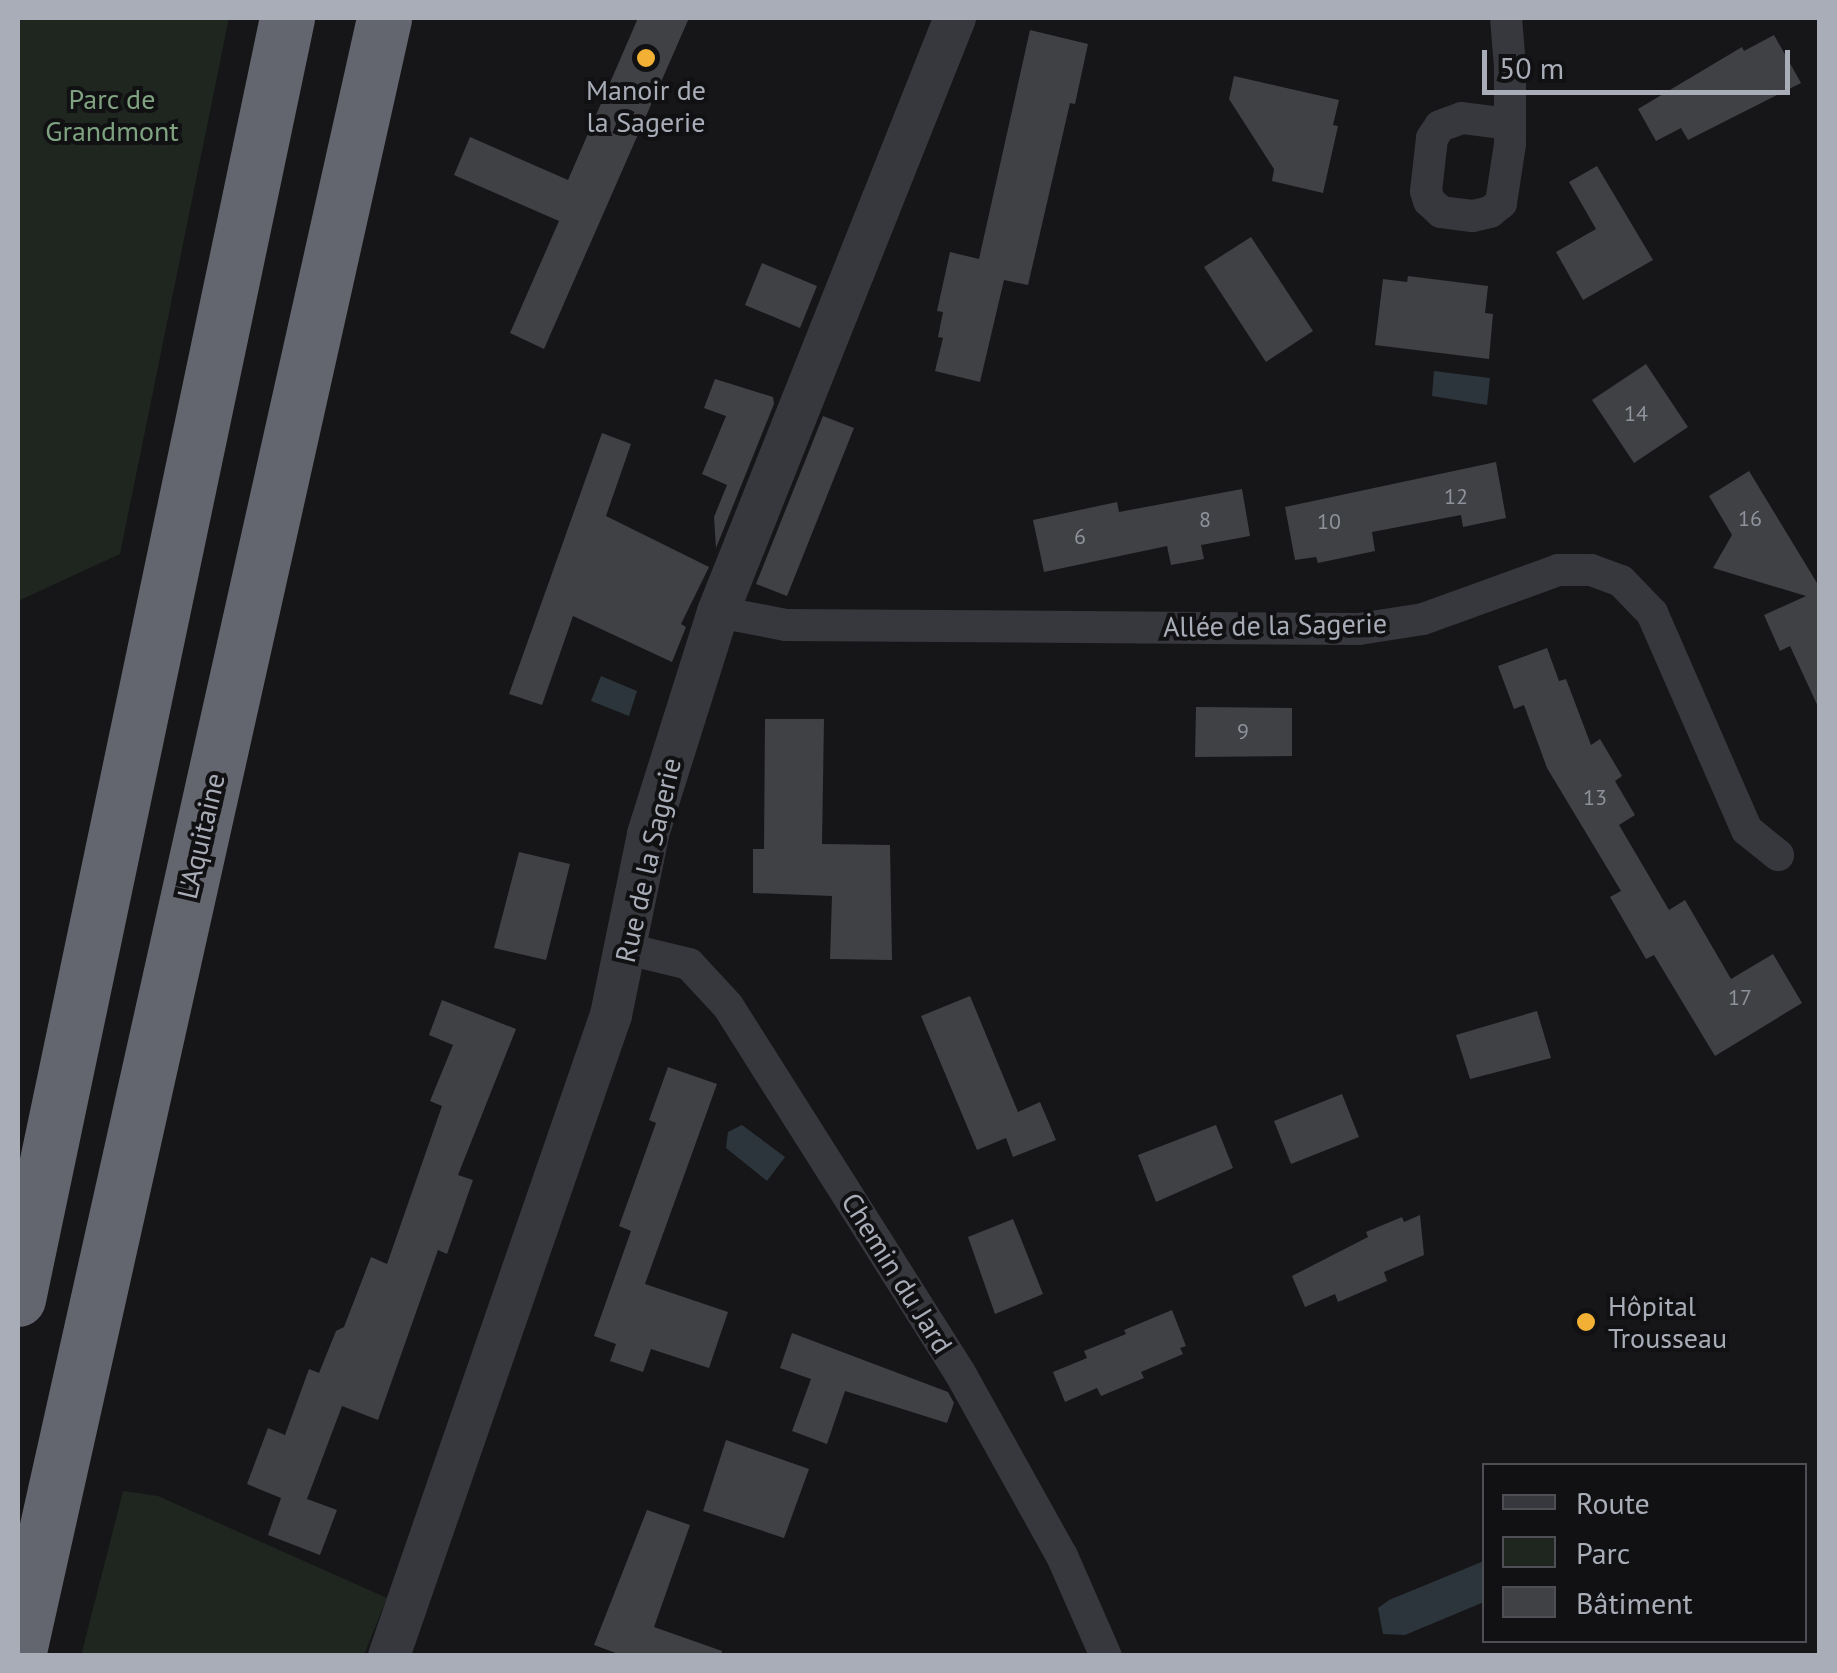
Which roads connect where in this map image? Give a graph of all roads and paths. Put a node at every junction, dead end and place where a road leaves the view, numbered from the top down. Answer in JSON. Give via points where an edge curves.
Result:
{"nodes":[{"id":1,"x":286,"y":18,"type":"edge"},
{"id":2,"x":384,"y":18,"type":"edge"},
{"id":3,"x":955,"y":18,"type":"edge"},
{"id":4,"x":1506,"y":18,"type":"edge"},
{"id":5,"x":1509,"y":124,"type":"dead end"},
{"id":6,"x":718,"y":612,"type":"junction"},
{"id":7,"x":1778,"y":855,"type":"dead end"},
{"id":8,"x":627,"y":949,"type":"junction"},
{"id":9,"x":18,"y":1298,"type":"edge"},
{"id":10,"x":18,"y":1656,"type":"edge"},
{"id":11,"x":388,"y":1656,"type":"edge"},
{"id":12,"x":1106,"y":1656,"type":"edge"}],
"edges":[{"from":1,"to":9,"type":"highway"},
{"from":2,"to":10,"type":"highway","name":"L'Aquitaine"},
{"from":3,"to":6,"type":"street","name":"Rue de la Sagerie"},
{"from":4,"to":5,"type":"street"},
{"from":6,"to":7,"type":"street","name":"Allée de la Sagerie","via":[[786,625],[1359,629],[1423,619],[1558,570],[1591,570],[1621,582],[1652,612],[1747,830]]},
{"from":6,"to":8,"type":"street","name":"Rue de la Sagerie","via":[[648,834]]},
{"from":8,"to":11,"type":"street","name":"Rue de la Sagerie","via":[[582,1104]]},
{"from":8,"to":12,"type":"street","name":"Chemin du Jard","via":[[689,964],[728,1006],[960,1374],[1062,1556]]}]}
